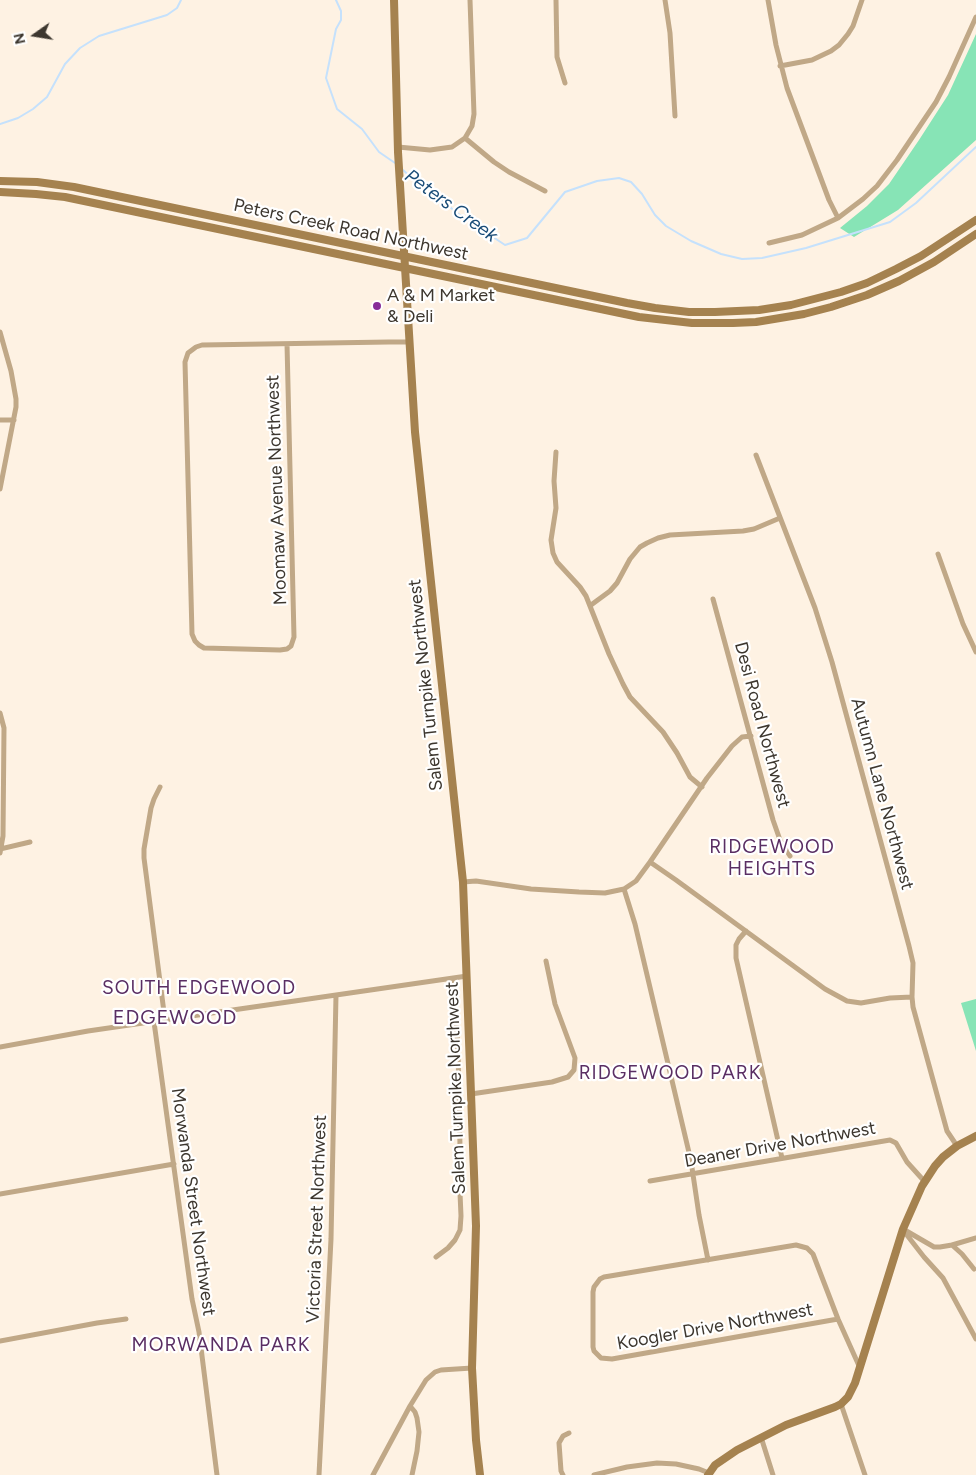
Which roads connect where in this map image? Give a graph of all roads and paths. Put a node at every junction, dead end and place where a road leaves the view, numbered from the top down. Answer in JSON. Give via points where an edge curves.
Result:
{"nodes":[{"id":1,"x":394,"y":0,"type":"edge"},
{"id":2,"x":470,"y":0,"type":"edge"},
{"id":3,"x":556,"y":0,"type":"edge"},
{"id":4,"x":665,"y":0,"type":"edge"},
{"id":5,"x":768,"y":0,"type":"edge"},
{"id":6,"x":862,"y":0,"type":"edge"},
{"id":7,"x":976,"y":17,"type":"edge"},
{"id":8,"x":780,"y":66,"type":"junction"},
{"id":9,"x":564,"y":82,"type":"dead end"},
{"id":10,"x":675,"y":116,"type":"dead end"},
{"id":11,"x":465,"y":138,"type":"junction"},
{"id":12,"x":398,"y":149,"type":"junction"},
{"id":13,"x":0,"y":181,"type":"edge"},
{"id":14,"x":546,"y":191,"type":"dead end"},
{"id":15,"x":0,"y":192,"type":"edge"},
{"id":16,"x":838,"y":218,"type":"junction"},
{"id":17,"x":976,"y":220,"type":"edge"},
{"id":18,"x":976,"y":234,"type":"edge"},
{"id":19,"x":769,"y":243,"type":"dead end"},
{"id":20,"x":405,"y":256,"type":"junction"},
{"id":21,"x":406,"y":269,"type":"junction"},
{"id":22,"x":0,"y":332,"type":"edge"},
{"id":23,"x":410,"y":342,"type":"junction"},
{"id":24,"x":287,"y":344,"type":"junction"},
{"id":25,"x":0,"y":420,"type":"edge"},
{"id":26,"x":14,"y":420,"type":"junction"},
{"id":27,"x":556,"y":452,"type":"dead end"},
{"id":28,"x":756,"y":455,"type":"dead end"},
{"id":29,"x":0,"y":489,"type":"edge"},
{"id":30,"x":780,"y":518,"type":"junction"},
{"id":31,"x":938,"y":554,"type":"dead end"},
{"id":32,"x":713,"y":599,"type":"dead end"},
{"id":33,"x":591,"y":605,"type":"junction"},
{"id":34,"x":976,"y":652,"type":"edge"},
{"id":35,"x":0,"y":713,"type":"edge"},
{"id":36,"x":751,"y":736,"type":"junction"},
{"id":37,"x":160,"y":787,"type":"dead end"},
{"id":38,"x":702,"y":787,"type":"junction"},
{"id":39,"x":30,"y":842,"type":"dead end"},
{"id":40,"x":0,"y":850,"type":"edge"},
{"id":41,"x":790,"y":856,"type":"dead end"},
{"id":42,"x":650,"y":862,"type":"junction"},
{"id":43,"x":463,"y":882,"type":"junction"},
{"id":44,"x":624,"y":889,"type":"junction"},
{"id":45,"x":746,"y":931,"type":"junction"},
{"id":46,"x":546,"y":961,"type":"dead end"},
{"id":47,"x":467,"y":976,"type":"junction"},
{"id":48,"x":454,"y":978,"type":"junction"},
{"id":49,"x":336,"y":994,"type":"junction"},
{"id":50,"x":912,"y":997,"type":"junction"},
{"id":51,"x":165,"y":1020,"type":"junction"},
{"id":52,"x":154,"y":1022,"type":"junction"},
{"id":53,"x":0,"y":1046,"type":"edge"},
{"id":54,"x":471,"y":1094,"type":"junction"},
{"id":55,"x":976,"y":1136,"type":"edge"},
{"id":56,"x":956,"y":1146,"type":"junction"},
{"id":57,"x":782,"y":1158,"type":"junction"},
{"id":58,"x":174,"y":1164,"type":"junction"},
{"id":59,"x":692,"y":1174,"type":"junction"},
{"id":60,"x":650,"y":1182,"type":"dead end"},
{"id":61,"x":925,"y":1182,"type":"junction"},
{"id":62,"x":0,"y":1194,"type":"edge"},
{"id":63,"x":903,"y":1229,"type":"junction"},
{"id":64,"x":976,"y":1238,"type":"edge"},
{"id":65,"x":952,"y":1245,"type":"junction"},
{"id":66,"x":436,"y":1257,"type":"dead end"},
{"id":67,"x":708,"y":1260,"type":"junction"},
{"id":68,"x":974,"y":1269,"type":"dead end"},
{"id":69,"x":126,"y":1319,"type":"dead end"},
{"id":70,"x":838,"y":1319,"type":"junction"},
{"id":71,"x":976,"y":1339,"type":"edge"},
{"id":72,"x":0,"y":1341,"type":"edge"},
{"id":73,"x":472,"y":1368,"type":"junction"},
{"id":74,"x":860,"y":1369,"type":"junction"},
{"id":75,"x":841,"y":1404,"type":"junction"},
{"id":76,"x":410,"y":1406,"type":"junction"},
{"id":77,"x":569,"y":1433,"type":"dead end"},
{"id":78,"x":761,"y":1437,"type":"junction"},
{"id":79,"x":709,"y":1474,"type":"edge"},
{"id":80,"x":217,"y":1475,"type":"edge"},
{"id":81,"x":319,"y":1475,"type":"edge"},
{"id":82,"x":373,"y":1475,"type":"edge"},
{"id":83,"x":412,"y":1475,"type":"edge"},
{"id":84,"x":480,"y":1475,"type":"edge"},
{"id":85,"x":563,"y":1475,"type":"edge"},
{"id":86,"x":594,"y":1475,"type":"edge"},
{"id":87,"x":773,"y":1475,"type":"edge"},
{"id":88,"x":865,"y":1475,"type":"edge"}],
"edges":[{"from":1,"to":12,"type":"main road","name":"Salem Turnpike Northwest"},
{"from":2,"to":11,"type":"street","via":[[474,114]]},
{"from":3,"to":9,"type":"street","via":[[557,57]]},
{"from":4,"to":10,"type":"street"},
{"from":5,"to":8,"type":"street"},
{"from":6,"to":8,"type":"street","via":[[853,26],[839,45],[812,60]]},
{"from":7,"to":16,"type":"street","via":[[936,102],[898,160],[877,186]]},
{"from":8,"to":16,"type":"street","via":[[828,200]]},
{"from":11,"to":12,"type":"street","via":[[444,149]]},
{"from":11,"to":14,"type":"street","via":[[509,172]]},
{"from":12,"to":20,"type":"main road","name":"Salem Turnpike Northwest"},
{"from":13,"to":20,"type":"main road","name":"Peters Creek Road Northwest","via":[[74,187]]},
{"from":15,"to":21,"type":"main road","name":"Peters Creek Road Northwest","via":[[65,197]]},
{"from":16,"to":19,"type":"street","via":[[802,235]]},
{"from":17,"to":20,"type":"main road","name":"Peters Creek Road Northwest","via":[[922,256],[867,282],[841,292],[759,310],[689,312],[655,308]]},
{"from":18,"to":21,"type":"main road","name":"Peters Creek Road Northwest","via":[[899,281],[852,300],[789,317],[733,323],[692,323],[639,317]]},
{"from":20,"to":21,"type":"main road","name":"Salem Turnpike Northwest"},
{"from":21,"to":23,"type":"main road","name":"Salem Turnpike Northwest"},
{"from":22,"to":26,"type":"street","via":[[16,399]]},
{"from":23,"to":24,"type":"street"},
{"from":23,"to":43,"type":"main road","name":"Salem Turnpike Northwest","via":[[415,432]]},
{"from":24,"to":24,"type":"street","name":"Moomaw Avenue Northwest","via":[[202,345],[190,350],[185,362],[193,636],[204,648],[284,650],[293,642]]},
{"from":25,"to":26,"type":"street"},
{"from":26,"to":29,"type":"street"},
{"from":27,"to":33,"type":"street","via":[[552,549],[557,562],[580,587]]},
{"from":28,"to":30,"type":"street","name":"Autumn Lane Northwest"},
{"from":30,"to":33,"type":"street","via":[[754,529],[670,536],[647,543],[630,559],[610,591]]},
{"from":30,"to":50,"type":"street","name":"Autumn Lane Northwest","via":[[832,662],[909,946],[914,971]]},
{"from":31,"to":34,"type":"street"},
{"from":32,"to":36,"type":"street","name":"Desi Road Northwest"},
{"from":33,"to":38,"type":"street","via":[[609,654],[630,697],[663,732],[690,777]]},
{"from":35,"to":40,"type":"street","via":[[4,728],[4,836]]},
{"from":36,"to":38,"type":"street","via":[[737,740]]},
{"from":36,"to":41,"type":"street","name":"Desi Road Northwest","via":[[780,840]]},
{"from":37,"to":51,"type":"street","via":[[151,808],[144,858]]},
{"from":38,"to":42,"type":"street"},
{"from":39,"to":40,"type":"street"},
{"from":42,"to":44,"type":"street"},
{"from":42,"to":45,"type":"street"},
{"from":43,"to":44,"type":"street","via":[[579,892],[606,893]]},
{"from":43,"to":47,"type":"main road","name":"Salem Turnpike Northwest"},
{"from":44,"to":59,"type":"street","via":[[635,924]]},
{"from":45,"to":50,"type":"street","via":[[825,989],[847,1001],[861,1003]]},
{"from":45,"to":57,"type":"street","via":[[736,945],[736,958]]},
{"from":46,"to":54,"type":"street","via":[[555,1004],[574,1055],[574,1070],[568,1077],[552,1082]]},
{"from":47,"to":48,"type":"street"},
{"from":47,"to":54,"type":"main road","name":"Salem Turnpike Northwest"},
{"from":48,"to":49,"type":"street"},
{"from":48,"to":66,"type":"street","via":[[461,1216],[455,1240]]},
{"from":49,"to":51,"type":"street"},
{"from":49,"to":81,"type":"street","name":"Victoria Street Northwest","via":[[331,1238]]},
{"from":50,"to":56,"type":"street","name":"Autumn Lane Northwest","via":[[947,1131]]},
{"from":51,"to":52,"type":"street"},
{"from":52,"to":53,"type":"street"},
{"from":52,"to":58,"type":"street","name":"Morwanda Street Northwest"},
{"from":54,"to":73,"type":"main road","name":"Salem Turnpike Northwest","via":[[476,1245]]},
{"from":55,"to":56,"type":"main road"},
{"from":56,"to":61,"type":"main road","via":[[943,1157]]},
{"from":57,"to":59,"type":"street","name":"Deaner Drive Northwest"},
{"from":57,"to":61,"type":"street","name":"Deaner Drive Northwest","via":[[890,1140],[896,1143],[907,1162]]},
{"from":58,"to":62,"type":"street"},
{"from":58,"to":80,"type":"street","name":"Morwanda Street Northwest"},
{"from":59,"to":60,"type":"street","name":"Deaner Drive Northwest"},
{"from":59,"to":67,"type":"street"},
{"from":61,"to":63,"type":"main road"},
{"from":63,"to":65,"type":"street","via":[[934,1247]]},
{"from":63,"to":71,"type":"street","via":[[943,1278]]},
{"from":63,"to":74,"type":"main road"},
{"from":64,"to":65,"type":"street"},
{"from":65,"to":68,"type":"street"},
{"from":67,"to":70,"type":"street","via":[[796,1245],[807,1248],[813,1254]]},
{"from":67,"to":70,"type":"street","name":"Koogler Drive Northwest","via":[[600,1279],[593,1292],[594,1351],[606,1359]]},
{"from":69,"to":72,"type":"street"},
{"from":70,"to":74,"type":"street"},
{"from":73,"to":76,"type":"street","via":[[435,1372],[426,1380]]},
{"from":73,"to":84,"type":"main road","name":"Salem Turnpike Northwest"},
{"from":74,"to":75,"type":"main road","via":[[852,1392]]},
{"from":75,"to":78,"type":"main road"},
{"from":75,"to":88,"type":"street"},
{"from":76,"to":82,"type":"street"},
{"from":76,"to":83,"type":"street","via":[[415,1412],[419,1432]]},
{"from":77,"to":85,"type":"street","via":[[559,1443]]},
{"from":78,"to":79,"type":"main road","via":[[715,1465]]},
{"from":78,"to":87,"type":"street"},
{"from":79,"to":86,"type":"street","via":[[699,1468],[657,1463]]}]}
